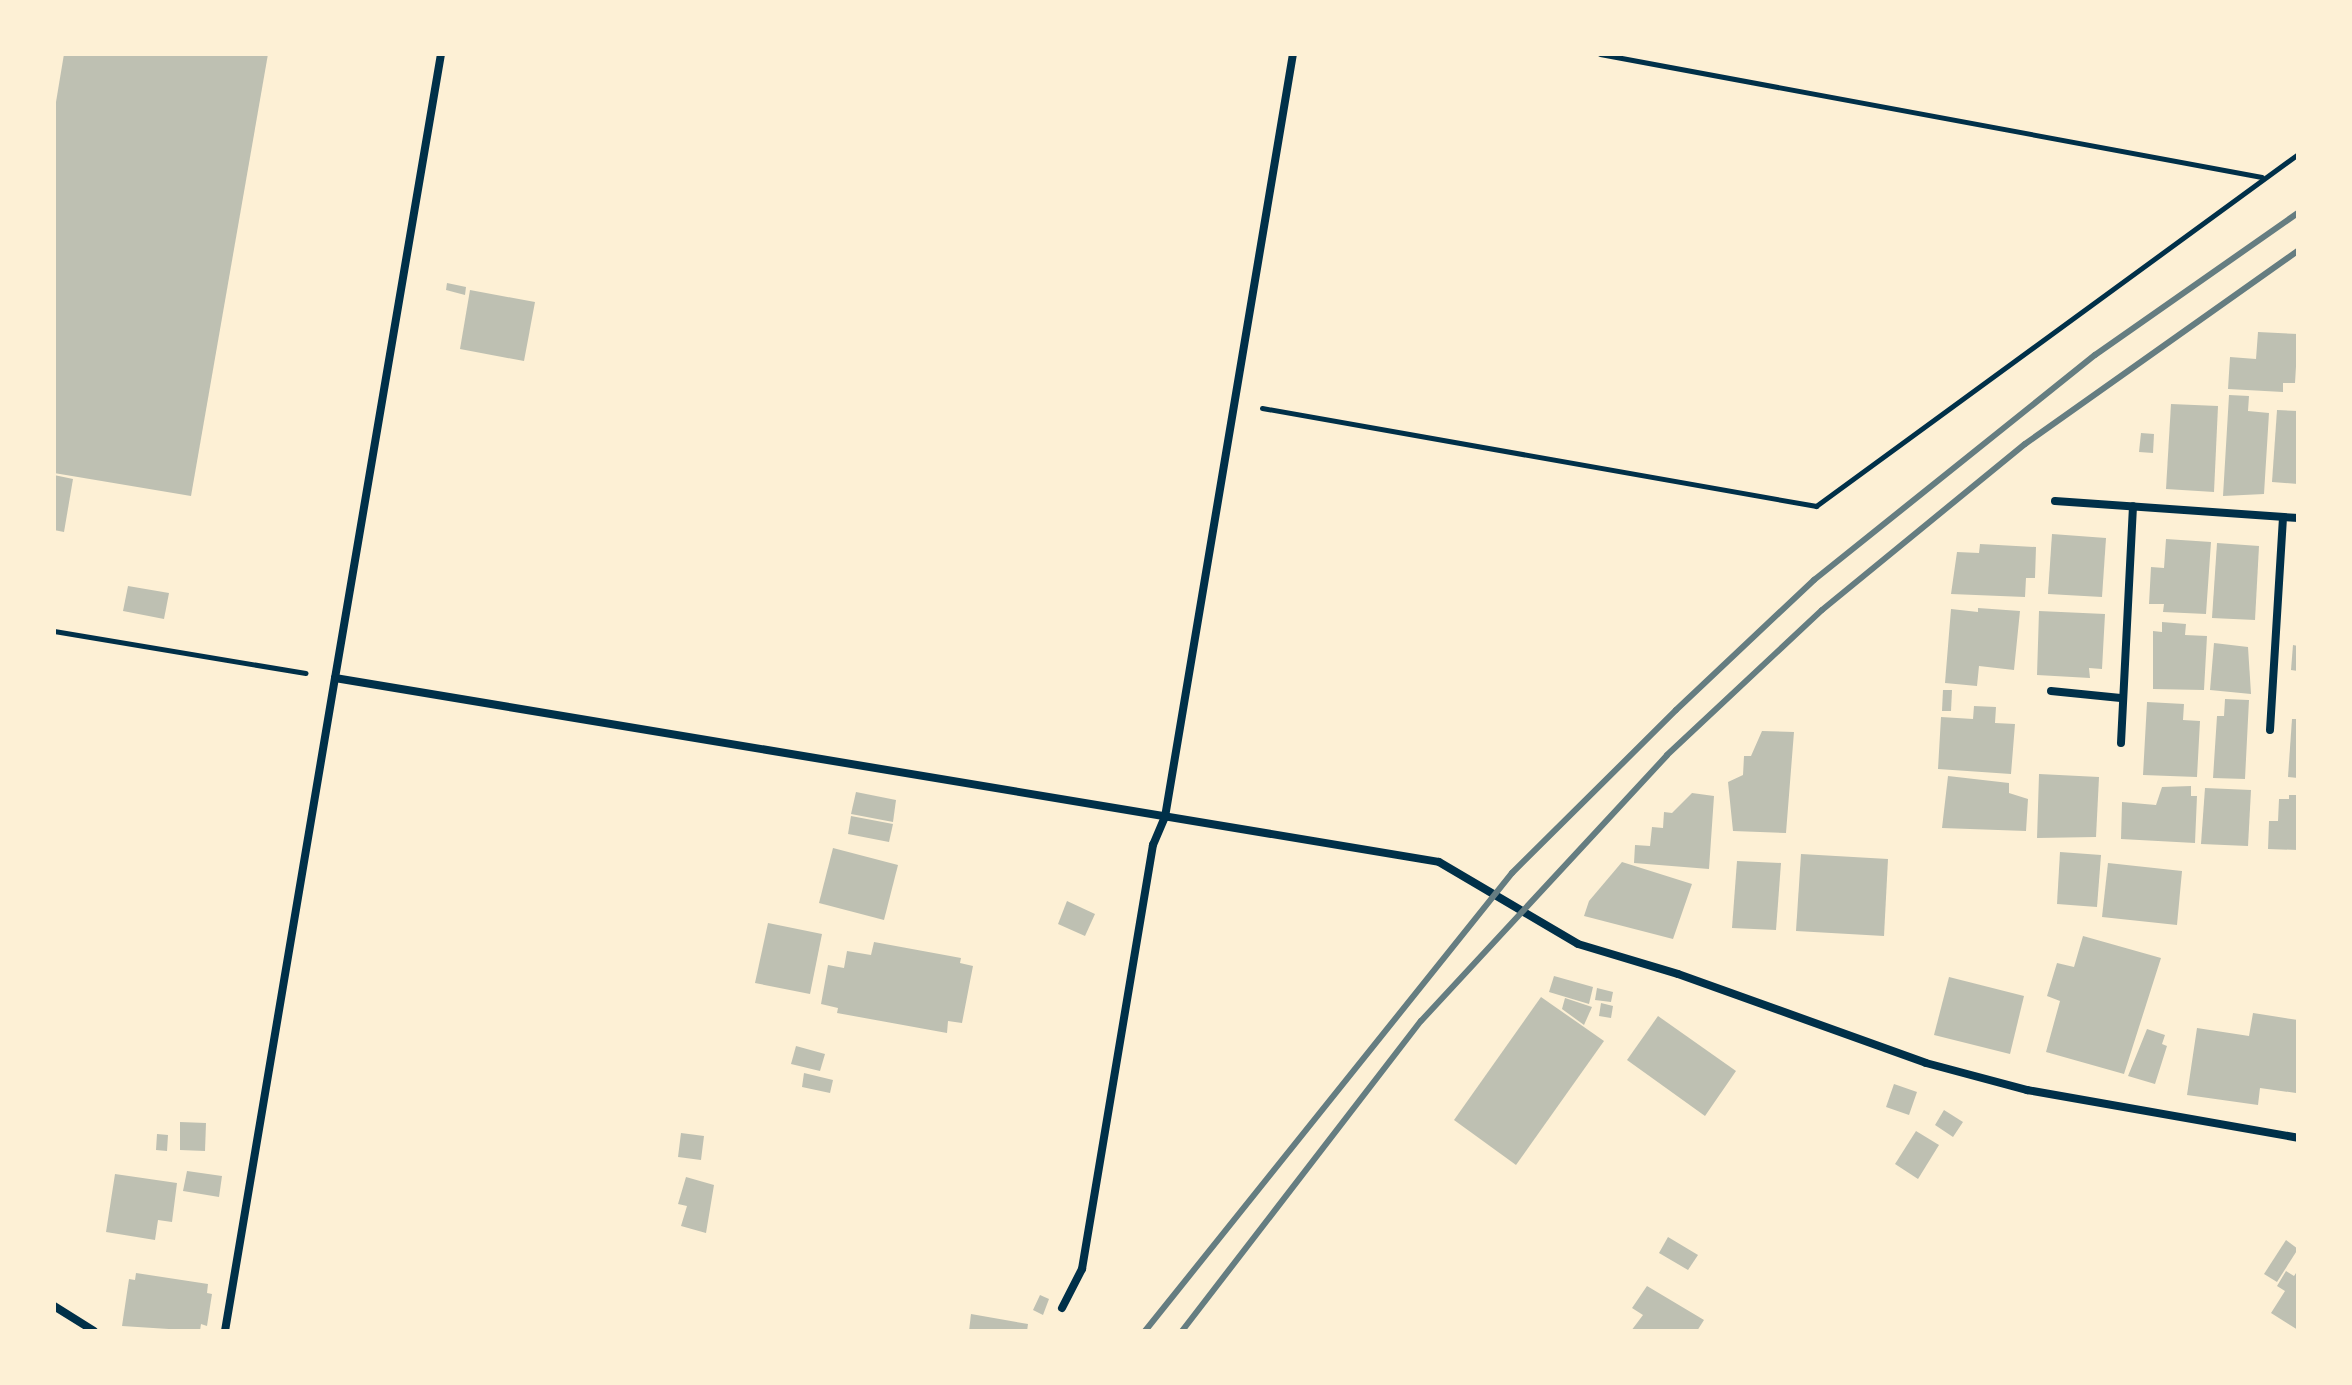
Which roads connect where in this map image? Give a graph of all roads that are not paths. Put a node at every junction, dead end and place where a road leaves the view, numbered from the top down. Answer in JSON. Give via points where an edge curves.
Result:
{"nodes":[{"id":1,"x":441,"y":54,"type":"edge"},
{"id":2,"x":1293,"y":54,"type":"edge"},
{"id":3,"x":2055,"y":501,"type":"dead end"},
{"id":4,"x":2133,"y":506,"type":"junction"},
{"id":5,"x":2283,"y":518,"type":"junction"},
{"id":6,"x":2298,"y":518,"type":"edge"},
{"id":7,"x":335,"y":678,"type":"junction"},
{"id":8,"x":2051,"y":691,"type":"dead end"},
{"id":9,"x":2121,"y":698,"type":"junction"},
{"id":10,"x":2270,"y":730,"type":"dead end"},
{"id":11,"x":2121,"y":743,"type":"dead end"},
{"id":12,"x":1165,"y":817,"type":"junction"},
{"id":13,"x":2298,"y":1138,"type":"edge"},
{"id":14,"x":54,"y":1306,"type":"edge"},
{"id":15,"x":1062,"y":1308,"type":"dead end"},
{"id":16,"x":94,"y":1331,"type":"edge"},
{"id":17,"x":225,"y":1331,"type":"edge"}],
"edges":[{"from":1,"to":7,"type":"street"},
{"from":2,"to":12,"type":"street"},
{"from":3,"to":4,"type":"street"},
{"from":4,"to":5,"type":"street"},
{"from":4,"to":9,"type":"street"},
{"from":5,"to":6,"type":"street"},
{"from":5,"to":10,"type":"street"},
{"from":7,"to":12,"type":"street"},
{"from":7,"to":17,"type":"street"},
{"from":8,"to":9,"type":"street"},
{"from":9,"to":11,"type":"street"},
{"from":12,"to":13,"type":"street","via":[[1439,862],[1578,944],[1926,1063],[2027,1090]]},
{"from":12,"to":15,"type":"street","via":[[1153,845],[1082,1269]]},
{"from":14,"to":16,"type":"street"}]}
